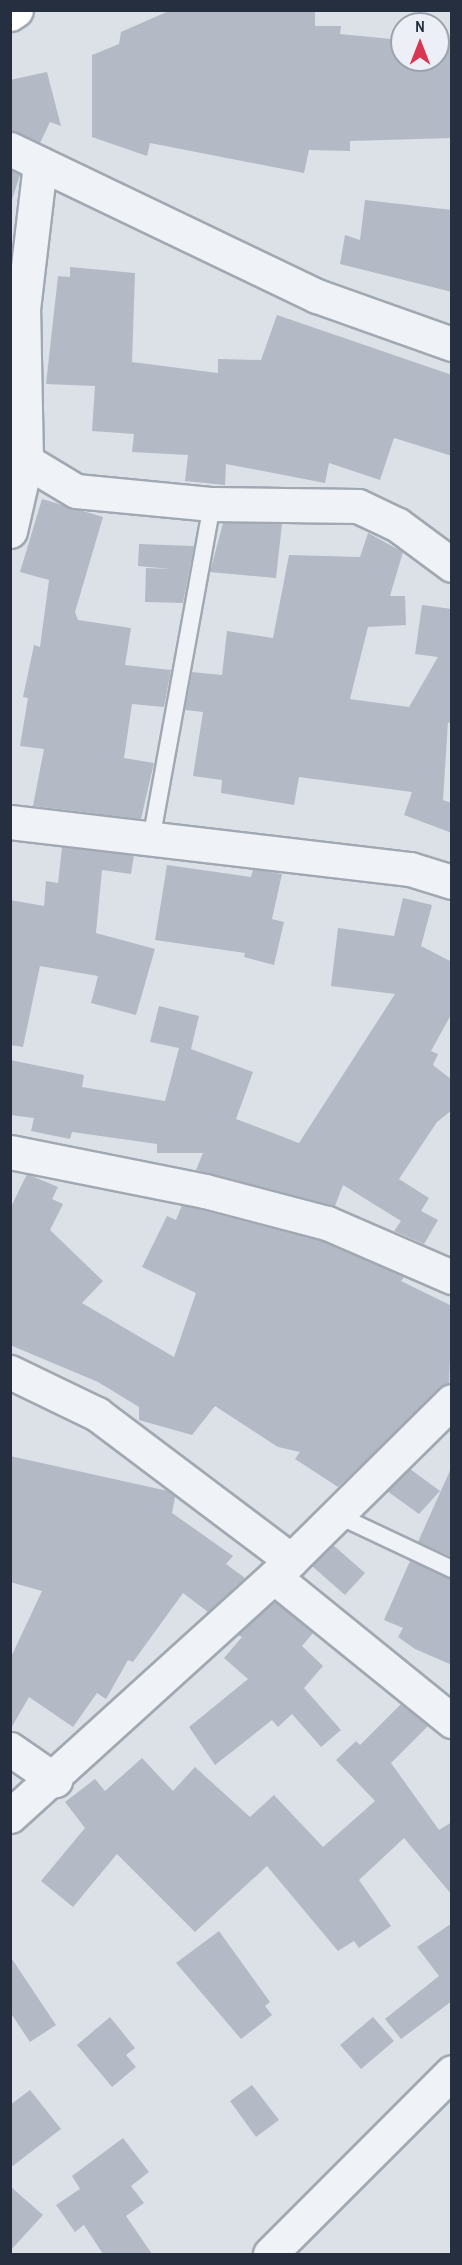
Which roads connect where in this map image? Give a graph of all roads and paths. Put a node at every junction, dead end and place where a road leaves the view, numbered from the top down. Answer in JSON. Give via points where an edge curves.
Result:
{"nodes":[{"id":1,"x":16,"y":10,"type":"edge"},
{"id":2,"x":10,"y":14,"type":"edge"},
{"id":3,"x":10,"y":149,"type":"edge"},
{"id":4,"x":40,"y":164,"type":"junction"},
{"id":5,"x":452,"y":344,"type":"edge"},
{"id":6,"x":18,"y":454,"type":"edge"},
{"id":7,"x":212,"y":504,"type":"junction"},
{"id":8,"x":10,"y":531,"type":"edge"},
{"id":9,"x":452,"y":565,"type":"edge"},
{"id":10,"x":10,"y":822,"type":"edge"},
{"id":11,"x":151,"y":840,"type":"junction"},
{"id":12,"x":452,"y":882,"type":"edge"},
{"id":13,"x":10,"y":1152,"type":"edge"},
{"id":14,"x":452,"y":1277,"type":"edge"},
{"id":15,"x":10,"y":1372,"type":"edge"},
{"id":16,"x":452,"y":1401,"type":"edge"},
{"id":17,"x":337,"y":1515,"type":"junction"},
{"id":18,"x":282,"y":1569,"type":"junction"},
{"id":19,"x":452,"y":1569,"type":"edge"},
{"id":20,"x":452,"y":1721,"type":"edge"},
{"id":21,"x":10,"y":1749,"type":"edge"},
{"id":22,"x":55,"y":1780,"type":"junction"},
{"id":23,"x":10,"y":1816,"type":"edge"},
{"id":24,"x":452,"y":2072,"type":"edge"},
{"id":25,"x":270,"y":2254,"type":"edge"}],
"edges":[{"from":1,"to":2,"type":"main road"},
{"from":3,"to":4,"type":"street"},
{"from":4,"to":5,"type":"street","via":[[317,296]]},
{"from":4,"to":6,"type":"street","via":[[23,309]]},
{"from":6,"to":7,"type":"street","via":[[76,491]]},
{"from":6,"to":8,"type":"street"},
{"from":7,"to":9,"type":"street","via":[[357,506],[398,525]]},
{"from":7,"to":11,"type":"lane"},
{"from":10,"to":11,"type":"street"},
{"from":11,"to":12,"type":"street","via":[[410,869]]},
{"from":13,"to":14,"type":"street","via":[[205,1191],[327,1223]]},
{"from":15,"to":18,"type":"street","via":[[98,1414]]},
{"from":16,"to":17,"type":"street"},
{"from":17,"to":18,"type":"street"},
{"from":17,"to":19,"type":"lane"},
{"from":18,"to":20,"type":"street"},
{"from":18,"to":22,"type":"street"},
{"from":21,"to":22,"type":"street"},
{"from":22,"to":23,"type":"street"},
{"from":24,"to":25,"type":"street"}]}
